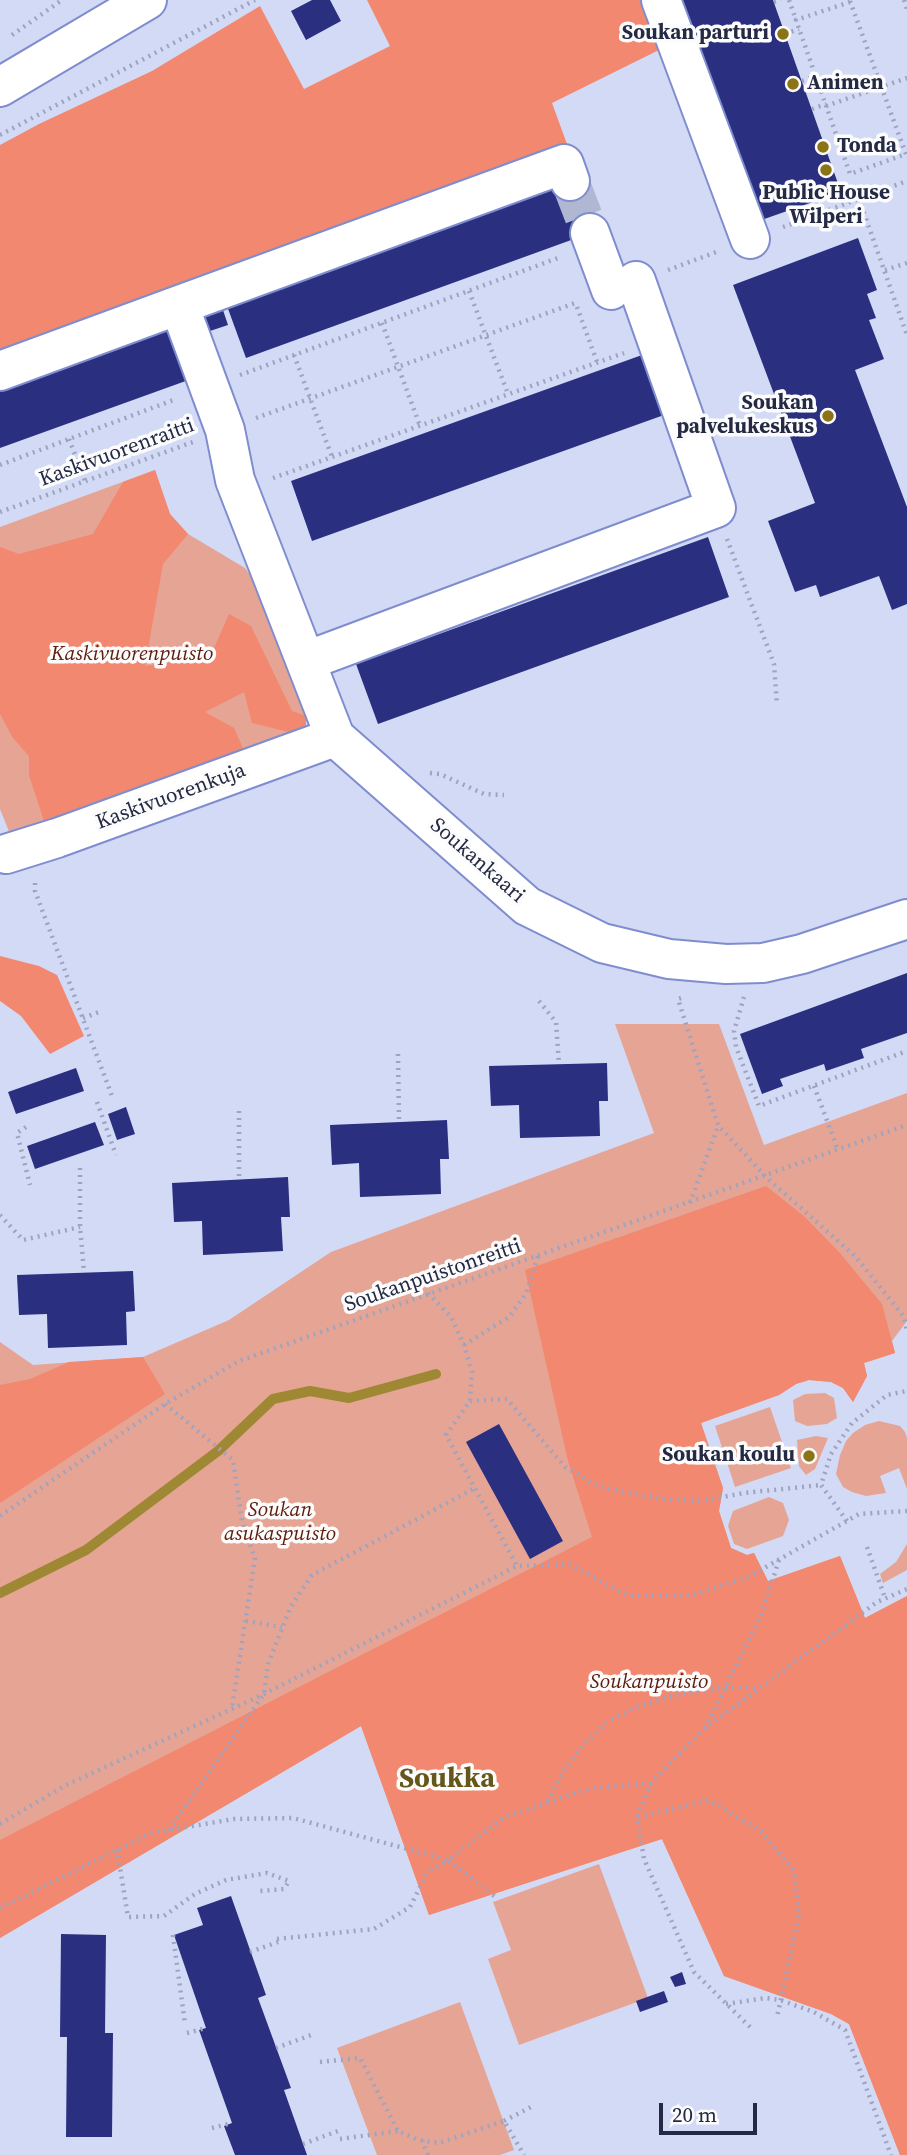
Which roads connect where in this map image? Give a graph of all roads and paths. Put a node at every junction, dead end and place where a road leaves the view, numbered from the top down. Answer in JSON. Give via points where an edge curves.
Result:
{"nodes":[{"id":1,"x":62,"y":0,"type":"edge"},
{"id":2,"x":147,"y":0,"type":"edge"},
{"id":3,"x":256,"y":0,"type":"edge"},
{"id":4,"x":661,"y":0,"type":"edge"},
{"id":5,"x":781,"y":0,"type":"edge"},
{"id":6,"x":789,"y":0,"type":"edge"},
{"id":7,"x":904,"y":0,"type":"edge"},
{"id":8,"x":850,"y":1,"type":"edge"},
{"id":9,"x":774,"y":2,"type":"dead end"},
{"id":10,"x":907,"y":9,"type":"edge"},
{"id":11,"x":796,"y":20,"type":"junction"},
{"id":12,"x":799,"y":29,"type":"junction"},
{"id":13,"x":785,"y":34,"type":"dead end"},
{"id":14,"x":10,"y":36,"type":"dead end"},
{"id":15,"x":816,"y":76,"type":"junction"},
{"id":16,"x":907,"y":78,"type":"edge"},
{"id":17,"x":802,"y":81,"type":"dead end"},
{"id":18,"x":0,"y":87,"type":"edge"},
{"id":19,"x":881,"y":87,"type":"junction"},
{"id":20,"x":826,"y":105,"type":"junction"},
{"id":21,"x":812,"y":109,"type":"dead end"},
{"id":22,"x":0,"y":135,"type":"edge"},
{"id":23,"x":906,"y":155,"type":"edge"},
{"id":24,"x":570,"y":181,"type":"tunnel mouth"},
{"id":25,"x":859,"y":199,"type":"dead end"},
{"id":26,"x":590,"y":233,"type":"tunnel mouth"},
{"id":27,"x":750,"y":239,"type":"dead end"},
{"id":28,"x":907,"y":262,"type":"edge"},
{"id":29,"x":563,"y":269,"type":"dead end"},
{"id":30,"x":885,"y":271,"type":"junction"},
{"id":31,"x":469,"y":291,"type":"junction"},
{"id":32,"x":572,"y":292,"type":"dead end"},
{"id":33,"x":179,"y":305,"type":"junction"},
{"id":34,"x":382,"y":323,"type":"junction"},
{"id":35,"x":907,"y":335,"type":"edge"},
{"id":36,"x":657,"y":341,"type":"junction"},
{"id":37,"x":294,"y":355,"type":"junction"},
{"id":38,"x":597,"y":362,"type":"junction"},
{"id":39,"x":0,"y":371,"type":"edge"},
{"id":40,"x":209,"y":387,"type":"junction"},
{"id":41,"x":508,"y":394,"type":"junction"},
{"id":42,"x":420,"y":426,"type":"junction"},
{"id":43,"x":225,"y":430,"type":"junction"},
{"id":44,"x":69,"y":439,"type":"junction"},
{"id":45,"x":332,"y":457,"type":"junction"},
{"id":46,"x":0,"y":464,"type":"edge"},
{"id":47,"x":250,"y":480,"type":"junction"},
{"id":48,"x":85,"y":481,"type":"junction"},
{"id":49,"x":0,"y":512,"type":"edge"},
{"id":50,"x":737,"y":565,"type":"dead end"},
{"id":51,"x":306,"y":661,"type":"junction"},
{"id":52,"x":777,"y":705,"type":"dead end"},
{"id":53,"x":335,"y":737,"type":"junction"},
{"id":54,"x":421,"y":772,"type":"dead end"},
{"id":55,"x":504,"y":795,"type":"dead end"},
{"id":56,"x":6,"y":854,"type":"dead end"},
{"id":57,"x":40,"y":904,"type":"dead end"},
{"id":58,"x":907,"y":919,"type":"edge"},
{"id":59,"x":747,"y":989,"type":"dead end"},
{"id":60,"x":690,"y":997,"type":"dead end"},
{"id":61,"x":539,"y":1001,"type":"dead end"},
{"id":62,"x":99,"y":1012,"type":"dead end"},
{"id":63,"x":83,"y":1018,"type":"junction"},
{"id":64,"x":907,"y":1051,"type":"edge"},
{"id":65,"x":398,"y":1054,"type":"dead end"},
{"id":66,"x":559,"y":1064,"type":"dead end"},
{"id":67,"x":814,"y":1086,"type":"junction"},
{"id":68,"x":112,"y":1096,"type":"dead end"},
{"id":69,"x":97,"y":1102,"type":"dead end"},
{"id":70,"x":239,"y":1111,"type":"dead end"},
{"id":71,"x":399,"y":1122,"type":"dead end"},
{"id":72,"x":718,"y":1125,"type":"junction"},
{"id":73,"x":907,"y":1125,"type":"edge"},
{"id":74,"x":26,"y":1127,"type":"dead end"},
{"id":75,"x":838,"y":1150,"type":"junction"},
{"id":76,"x":116,"y":1155,"type":"dead end"},
{"id":77,"x":80,"y":1168,"type":"dead end"},
{"id":78,"x":766,"y":1177,"type":"junction"},
{"id":79,"x":239,"y":1180,"type":"dead end"},
{"id":80,"x":30,"y":1185,"type":"dead end"},
{"id":81,"x":690,"y":1204,"type":"junction"},
{"id":82,"x":0,"y":1215,"type":"edge"},
{"id":83,"x":80,"y":1227,"type":"junction"},
{"id":84,"x":538,"y":1256,"type":"junction"},
{"id":85,"x":84,"y":1272,"type":"dead end"},
{"id":86,"x":428,"y":1293,"type":"junction"},
{"id":87,"x":905,"y":1314,"type":"edge"},
{"id":88,"x":907,"y":1332,"type":"edge"},
{"id":89,"x":464,"y":1345,"type":"junction"},
{"id":90,"x":907,"y":1391,"type":"edge"},
{"id":91,"x":470,"y":1401,"type":"junction"},
{"id":92,"x":165,"y":1404,"type":"junction"},
{"id":93,"x":821,"y":1485,"type":"junction"},
{"id":94,"x":475,"y":1489,"type":"junction"},
{"id":95,"x":907,"y":1511,"type":"edge"},
{"id":96,"x":0,"y":1516,"type":"edge"},
{"id":97,"x":847,"y":1521,"type":"junction"},
{"id":98,"x":867,"y":1547,"type":"dead end"},
{"id":99,"x":779,"y":1559,"type":"junction"},
{"id":100,"x":517,"y":1566,"type":"junction"},
{"id":101,"x":907,"y":1589,"type":"edge"},
{"id":102,"x":885,"y":1598,"type":"junction"},
{"id":103,"x":246,"y":1621,"type":"junction"},
{"id":104,"x":282,"y":1627,"type":"junction"},
{"id":105,"x":726,"y":1687,"type":"junction"},
{"id":106,"x":760,"y":1688,"type":"junction"},
{"id":107,"x":264,"y":1694,"type":"junction"},
{"id":108,"x":232,"y":1708,"type":"junction"},
{"id":109,"x":705,"y":1728,"type":"junction"},
{"id":110,"x":651,"y":1783,"type":"junction"},
{"id":111,"x":546,"y":1802,"type":"junction"},
{"id":112,"x":638,"y":1816,"type":"junction"},
{"id":113,"x":0,"y":1824,"type":"edge"},
{"id":114,"x":169,"y":1830,"type":"junction"},
{"id":115,"x":117,"y":1849,"type":"junction"},
{"id":116,"x":447,"y":1860,"type":"junction"},
{"id":117,"x":260,"y":1891,"type":"dead end"},
{"id":118,"x":497,"y":1898,"type":"dead end"},
{"id":119,"x":0,"y":1908,"type":"edge"},
{"id":120,"x":173,"y":1935,"type":"dead end"},
{"id":121,"x":250,"y":1952,"type":"dead end"},
{"id":122,"x":780,"y":2000,"type":"junction"},
{"id":123,"x":726,"y":2004,"type":"junction"},
{"id":124,"x":777,"y":2017,"type":"dead end"},
{"id":125,"x":185,"y":2024,"type":"dead end"},
{"id":126,"x":750,"y":2027,"type":"dead end"},
{"id":127,"x":206,"y":2028,"type":"dead end"},
{"id":128,"x":187,"y":2033,"type":"dead end"},
{"id":129,"x":311,"y":2035,"type":"dead end"},
{"id":130,"x":276,"y":2048,"type":"dead end"},
{"id":131,"x":320,"y":2062,"type":"dead end"},
{"id":132,"x":531,"y":2106,"type":"dead end"},
{"id":133,"x":503,"y":2122,"type":"junction"},
{"id":134,"x":232,"y":2123,"type":"dead end"},
{"id":135,"x":212,"y":2128,"type":"dead end"},
{"id":136,"x":338,"y":2131,"type":"dead end"},
{"id":137,"x":398,"y":2131,"type":"junction"},
{"id":138,"x":340,"y":2138,"type":"dead end"},
{"id":139,"x":422,"y":2140,"type":"junction"},
{"id":140,"x":303,"y":2144,"type":"dead end"},
{"id":141,"x":428,"y":2155,"type":"edge"},
{"id":142,"x":524,"y":2155,"type":"edge"},
{"id":143,"x":891,"y":2155,"type":"edge"}],
"edges":[{"from":1,"to":14,"type":"path"},
{"from":2,"to":18,"type":"street"},
{"from":3,"to":22,"type":"path"},
{"from":4,"to":27,"type":"street"},
{"from":5,"to":9,"type":"path"},
{"from":6,"to":11,"type":"path"},
{"from":7,"to":10,"type":"path"},
{"from":8,"to":11,"type":"path"},
{"from":8,"to":19,"type":"path"},
{"from":11,"to":12,"type":"path"},
{"from":12,"to":13,"type":"path"},
{"from":12,"to":15,"type":"path"},
{"from":15,"to":17,"type":"path"},
{"from":15,"to":20,"type":"path"},
{"from":16,"to":19,"type":"path"},
{"from":19,"to":20,"type":"path"},
{"from":19,"to":23,"type":"path"},
{"from":20,"to":21,"type":"path"},
{"from":20,"to":23,"type":"path","via":[[850,174]]},
{"from":24,"to":33,"type":"street","via":[[564,164]]},
{"from":25,"to":30,"type":"path"},
{"from":26,"to":36,"type":"street"},
{"from":28,"to":30,"type":"path"},
{"from":29,"to":31,"type":"path","via":[[558,258]]},
{"from":30,"to":35,"type":"path"},
{"from":31,"to":34,"type":"path"},
{"from":31,"to":41,"type":"path"},
{"from":32,"to":38,"type":"path"},
{"from":33,"to":39,"type":"street"},
{"from":33,"to":40,"type":"street","name":"Soukankaari"},
{"from":34,"to":37,"type":"path"},
{"from":34,"to":42,"type":"path"},
{"from":36,"to":38,"type":"path"},
{"from":36,"to":51,"type":"street","via":[[716,508]]},
{"from":37,"to":40,"type":"path"},
{"from":37,"to":45,"type":"path"},
{"from":38,"to":41,"type":"path"},
{"from":40,"to":43,"type":"street","name":"Soukankaari"},
{"from":40,"to":44,"type":"path"},
{"from":41,"to":42,"type":"path"},
{"from":42,"to":45,"type":"path"},
{"from":43,"to":47,"type":"street","name":"Soukankaari"},
{"from":43,"to":48,"type":"path","name":"Kaskivuorenraitti"},
{"from":44,"to":46,"type":"path"},
{"from":44,"to":48,"type":"path"},
{"from":45,"to":47,"type":"path"},
{"from":47,"to":51,"type":"street","name":"Soukankaari"},
{"from":48,"to":49,"type":"path","name":"Kaskivuorenraitti"},
{"from":50,"to":52,"type":"path","via":[[774,664]]},
{"from":51,"to":53,"type":"street","name":"Soukankaari"},
{"from":53,"to":56,"type":"street","name":"Kaskivuorenkuja"},
{"from":53,"to":58,"type":"street","name":"Soukankaari","via":[[527,906],[602,943],[669,959],[763,963]]},
{"from":54,"to":55,"type":"path","via":[[440,774],[484,794]]},
{"from":57,"to":63,"type":"path"},
{"from":59,"to":67,"type":"path","via":[[734,1031],[759,1106]]},
{"from":60,"to":72,"type":"path","via":[[678,999]]},
{"from":61,"to":66,"type":"path","via":[[556,1022]]},
{"from":62,"to":63,"type":"path"},
{"from":63,"to":68,"type":"path"},
{"from":64,"to":67,"type":"path"},
{"from":65,"to":71,"type":"path"},
{"from":67,"to":75,"type":"path"},
{"from":69,"to":76,"type":"path"},
{"from":70,"to":79,"type":"path"},
{"from":72,"to":78,"type":"path"},
{"from":72,"to":81,"type":"path"},
{"from":73,"to":75,"type":"path","name":"Soukanpuistonreitti"},
{"from":74,"to":80,"type":"path","via":[[17,1133]]},
{"from":75,"to":78,"type":"path","name":"Soukanpuistonreitti"},
{"from":77,"to":83,"type":"path"},
{"from":78,"to":81,"type":"path","name":"Soukanpuistonreitti"},
{"from":78,"to":87,"type":"path","via":[[856,1257]]},
{"from":81,"to":84,"type":"path","name":"Soukanpuistonreitti"},
{"from":82,"to":83,"type":"path","via":[[23,1240]]},
{"from":83,"to":85,"type":"path"},
{"from":84,"to":86,"type":"path","name":"Soukanpuistonreitti"},
{"from":84,"to":89,"type":"path","via":[[526,1294],[509,1317]]},
{"from":86,"to":89,"type":"path","via":[[451,1317]]},
{"from":86,"to":92,"type":"path","name":"Soukanpuistonreitti","via":[[239,1361]]},
{"from":87,"to":88,"type":"path"},
{"from":89,"to":91,"type":"path","via":[[472,1372]]},
{"from":90,"to":93,"type":"path","via":[[887,1395],[852,1423],[831,1454]]},
{"from":91,"to":93,"type":"path","via":[[507,1399],[565,1467],[600,1487],[701,1501]]},
{"from":91,"to":94,"type":"path","via":[[446,1434]]},
{"from":92,"to":96,"type":"path","name":"Soukanpuistonreitti"},
{"from":92,"to":103,"type":"path","via":[[233,1460],[242,1522],[256,1558]]},
{"from":93,"to":97,"type":"path"},
{"from":94,"to":100,"type":"path"},
{"from":94,"to":104,"type":"path","via":[[312,1575],[290,1606]]},
{"from":95,"to":97,"type":"path","via":[[859,1514]]},
{"from":97,"to":99,"type":"path"},
{"from":98,"to":102,"type":"path"},
{"from":99,"to":100,"type":"path","via":[[750,1576],[693,1595],[667,1596],[629,1597],[569,1564]]},
{"from":99,"to":105,"type":"path","via":[[761,1616]]},
{"from":100,"to":107,"type":"path"},
{"from":101,"to":102,"type":"path"},
{"from":102,"to":106,"type":"path"},
{"from":103,"to":104,"type":"path"},
{"from":103,"to":108,"type":"path"},
{"from":104,"to":107,"type":"path","via":[[268,1664]]},
{"from":105,"to":106,"type":"path"},
{"from":105,"to":109,"type":"path"},
{"from":105,"to":111,"type":"path","via":[[676,1695],[608,1721],[583,1745]]},
{"from":106,"to":109,"type":"path"},
{"from":107,"to":108,"type":"path"},
{"from":107,"to":114,"type":"path"},
{"from":108,"to":113,"type":"path","via":[[64,1786]]},
{"from":109,"to":110,"type":"path"},
{"from":110,"to":111,"type":"path","via":[[591,1788]]},
{"from":110,"to":112,"type":"path"},
{"from":111,"to":116,"type":"path","via":[[505,1817]]},
{"from":112,"to":122,"type":"path","via":[[709,1800],[761,1831],[794,1871],[799,1915]]},
{"from":112,"to":123,"type":"path","via":[[644,1859],[694,1972]]},
{"from":114,"to":115,"type":"path"},
{"from":114,"to":116,"type":"path","via":[[234,1819],[293,1818]]},
{"from":115,"to":117,"type":"path","via":[[128,1917],[164,1916],[226,1880],[267,1873],[289,1881],[284,1889]]},
{"from":115,"to":119,"type":"path"},
{"from":116,"to":118,"type":"path"},
{"from":116,"to":121,"type":"path","via":[[427,1873],[410,1907],[374,1930],[278,1940]]},
{"from":120,"to":125,"type":"path"},
{"from":122,"to":123,"type":"path"},
{"from":122,"to":124,"type":"path"},
{"from":122,"to":143,"type":"path","via":[[814,2011],[845,2030]]},
{"from":123,"to":126,"type":"path"},
{"from":127,"to":128,"type":"path"},
{"from":129,"to":130,"type":"path"},
{"from":131,"to":137,"type":"path","via":[[360,2058]]},
{"from":132,"to":133,"type":"path"},
{"from":133,"to":139,"type":"path","via":[[439,2143]]},
{"from":133,"to":142,"type":"path"},
{"from":134,"to":135,"type":"path"},
{"from":136,"to":140,"type":"path"},
{"from":137,"to":138,"type":"path"},
{"from":137,"to":139,"type":"path"},
{"from":139,"to":141,"type":"path"}]}
